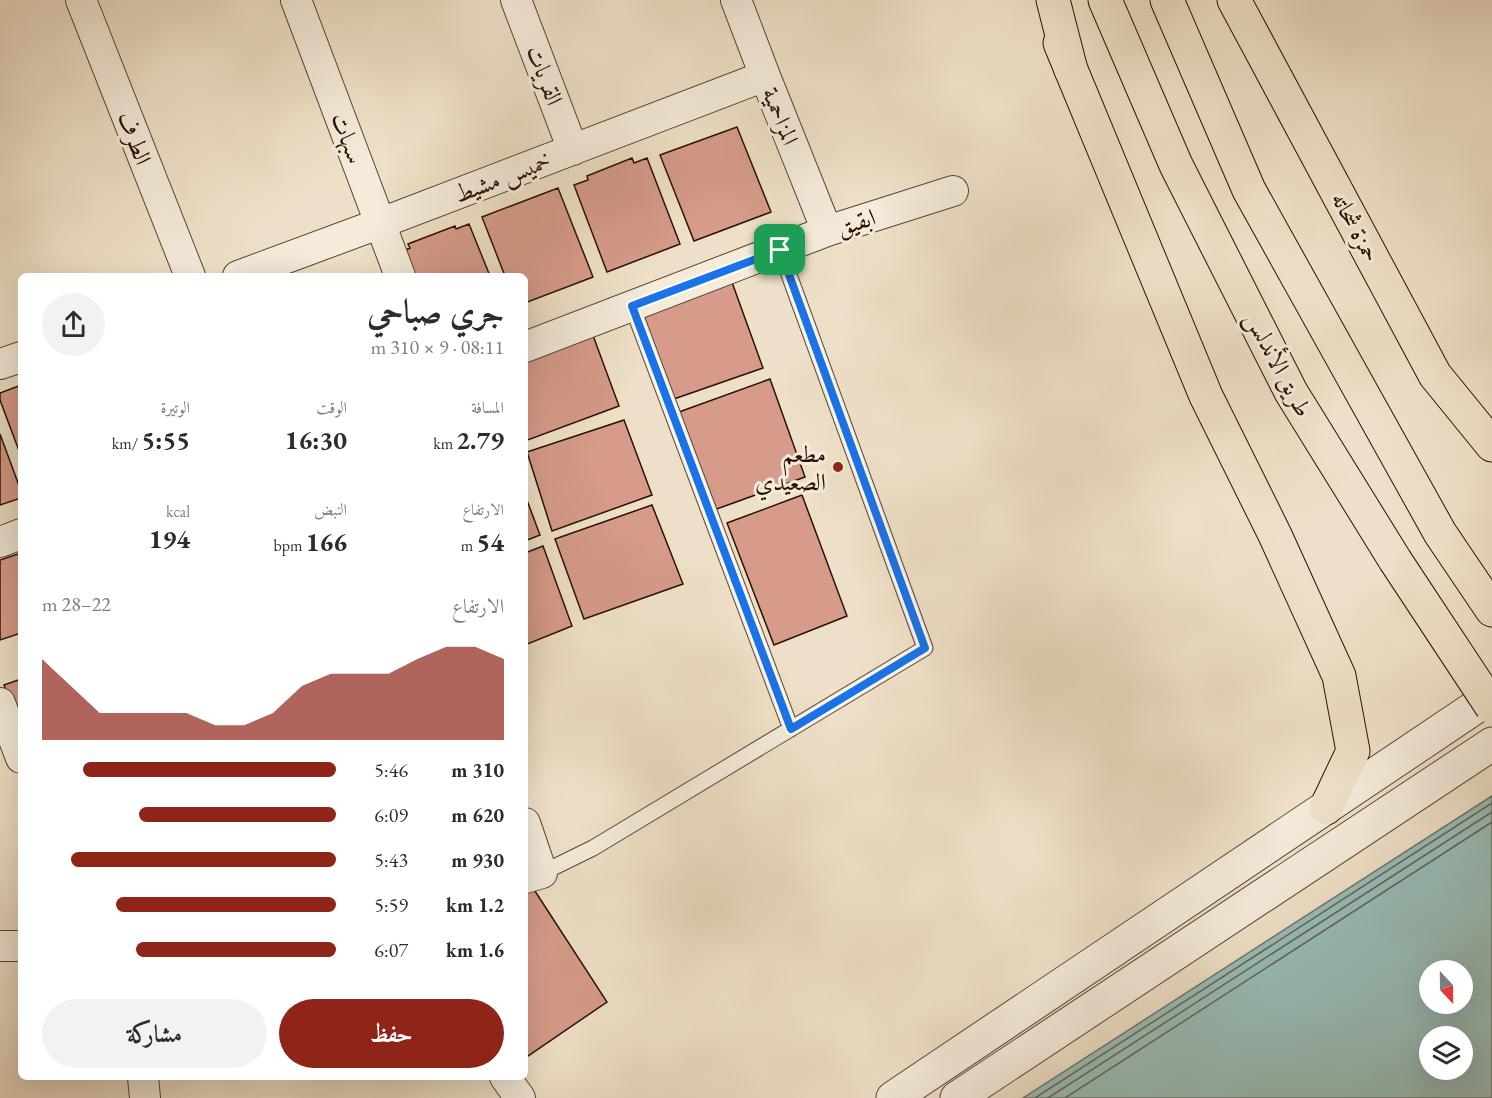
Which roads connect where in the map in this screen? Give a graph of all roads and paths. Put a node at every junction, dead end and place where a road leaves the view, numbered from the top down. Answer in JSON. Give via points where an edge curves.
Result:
{"nodes":[{"id":1,"x":81,"y":0,"type":"edge"},
{"id":2,"x":296,"y":0,"type":"edge"},
{"id":3,"x":516,"y":0,"type":"edge"},
{"id":4,"x":736,"y":0,"type":"edge"},
{"id":5,"x":1042,"y":0,"type":"edge"},
{"id":6,"x":1053,"y":0,"type":"edge"},
{"id":7,"x":1105,"y":0,"type":"edge"},
{"id":8,"x":1167,"y":0,"type":"edge"},
{"id":9,"x":1234,"y":0,"type":"edge"},
{"id":10,"x":1071,"y":70,"type":"junction"},
{"id":11,"x":765,"y":76,"type":"junction"},
{"id":12,"x":573,"y":150,"type":"junction"},
{"id":13,"x":953,"y":191,"type":"dead end"},
{"id":14,"x":381,"y":223,"type":"junction"},
{"id":15,"x":827,"y":231,"type":"junction"},
{"id":16,"x":780,"y":250,"type":"junction"},
{"id":17,"x":189,"y":273,"type":"edge"},
{"id":18,"x":246,"y":273,"type":"edge"},
{"id":19,"x":399,"y":273,"type":"edge"},
{"id":20,"x":632,"y":306,"type":"junction"},
{"id":21,"x":528,"y":346,"type":"edge"},
{"id":22,"x":1491,"y":443,"type":"edge"},
{"id":23,"x":18,"y":535,"type":"edge"},
{"id":24,"x":0,"y":542,"type":"edge"},
{"id":25,"x":1492,"y":610,"type":"edge"},
{"id":26,"x":1492,"y":696,"type":"edge"},
{"id":27,"x":0,"y":703,"type":"edge"},
{"id":28,"x":1492,"y":707,"type":"edge"},
{"id":29,"x":791,"y":729,"type":"junction"},
{"id":30,"x":1492,"y":744,"type":"edge"},
{"id":31,"x":18,"y":750,"type":"edge"},
{"id":32,"x":1326,"y":808,"type":"junction"},
{"id":33,"x":528,"y":842,"type":"edge"},
{"id":34,"x":533,"y":875,"type":"edge"},
{"id":35,"x":0,"y":946,"type":"edge"},
{"id":36,"x":18,"y":946,"type":"edge"},
{"id":37,"x":949,"y":1060,"type":"junction"},
{"id":38,"x":143,"y":1080,"type":"edge"},
{"id":39,"x":507,"y":1080,"type":"edge"},
{"id":40,"x":963,"y":1094,"type":"edge"},
{"id":41,"x":145,"y":1098,"type":"edge"},
{"id":42,"x":520,"y":1098,"type":"edge"},
{"id":43,"x":893,"y":1098,"type":"edge"}],
"edges":[{"from":1,"to":17,"type":"street","name":"الطرف"},
{"from":2,"to":14,"type":"street","name":"سبهات"},
{"from":3,"to":12,"type":"street","name":"القريات"},
{"from":4,"to":11,"type":"street","name":"المزاحمية"},
{"from":5,"to":10,"type":"main road"},
{"from":6,"to":10,"type":"main road"},
{"from":7,"to":28,"type":"main road","name":"طريق الأندلس","bridge":true,"via":[[1176,165],[1291,392]]},
{"from":8,"to":25,"type":"main road","via":[[1249,190],[1440,533]]},
{"from":9,"to":22,"type":"main road","name":"حمزة شحاته","via":[[1435,375]]},
{"from":10,"to":32,"type":"main road","via":[[1206,396],[1339,676],[1353,751]]},
{"from":11,"to":12,"type":"street","name":"خميس مشيط"},
{"from":11,"to":15,"type":"street","name":"المزاحمية"},
{"from":12,"to":14,"type":"street","name":"خميس مشيط"},
{"from":13,"to":15,"type":"street","name":"ابقيق"},
{"from":14,"to":18,"type":"street","name":"خميس مشيط"},
{"from":14,"to":19,"type":"street","name":"سبهات"},
{"from":15,"to":16,"type":"street","name":"ابقيق"},
{"from":16,"to":20,"type":"street","name":"ابقيق"},
{"from":16,"to":29,"type":"lane","via":[[925,648]]},
{"from":20,"to":21,"type":"street","name":"ابقيق"},
{"from":20,"to":29,"type":"lane"},
{"from":23,"to":24,"type":"street"},
{"from":26,"to":32,"type":"street"},
{"from":27,"to":31,"type":"street"},
{"from":29,"to":34,"type":"lane","via":[[593,848]]},
{"from":30,"to":40,"type":"street"},
{"from":32,"to":37,"type":"street"},
{"from":33,"to":34,"type":"street"},
{"from":35,"to":36,"type":"street"},
{"from":37,"to":40,"type":"street"},
{"from":37,"to":43,"type":"street"},
{"from":38,"to":41,"type":"street"},
{"from":39,"to":42,"type":"street"}]}
